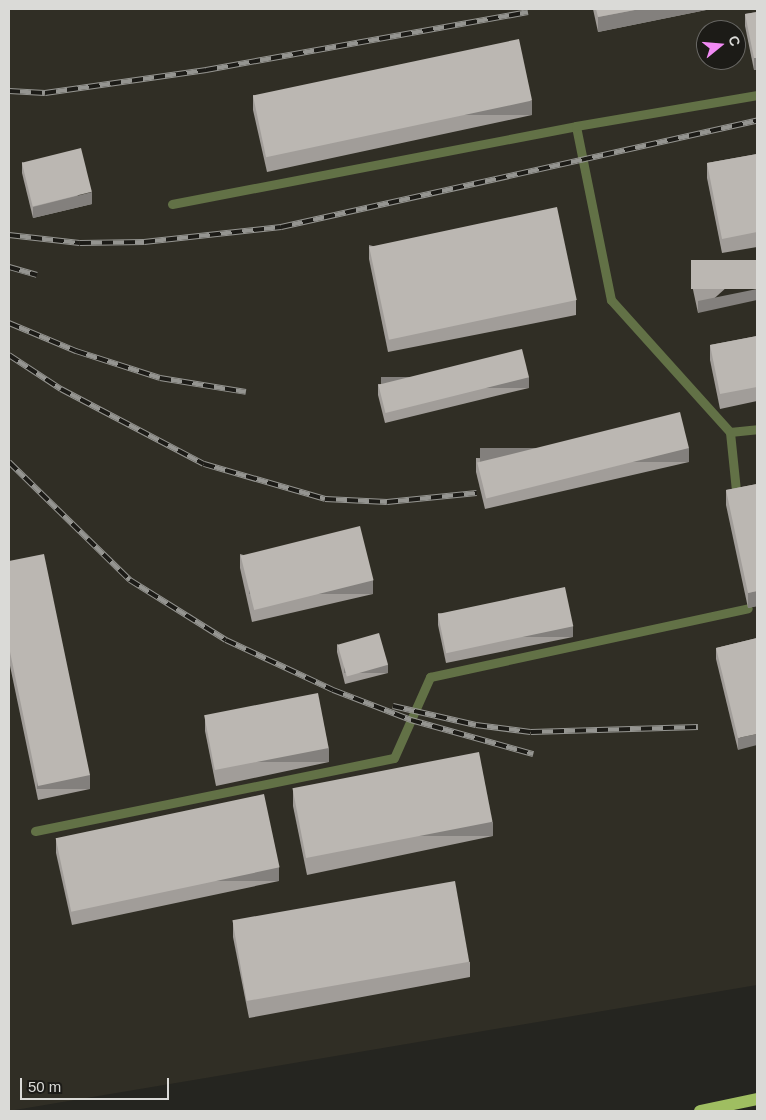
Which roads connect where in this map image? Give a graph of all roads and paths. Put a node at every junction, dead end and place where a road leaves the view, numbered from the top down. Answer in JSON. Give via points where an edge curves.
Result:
{"nodes":[{"id":1,"x":757,"y":95,"type":"edge"},
{"id":2,"x":576,"y":126,"type":"junction"},
{"id":3,"x":172,"y":204,"type":"dead end"},
{"id":4,"x":757,"y":429,"type":"edge"},
{"id":5,"x":730,"y":432,"type":"junction"},
{"id":6,"x":738,"y":510,"type":"edge"},
{"id":7,"x":747,"y":598,"type":"edge"},
{"id":8,"x":753,"y":607,"type":"edge"},
{"id":9,"x":35,"y":831,"type":"dead end"},
{"id":10,"x":757,"y":1099,"type":"edge"},
{"id":11,"x":700,"y":1111,"type":"edge"}],
"edges":[{"from":1,"to":2,"type":"lane"},
{"from":2,"to":3,"type":"lane"},
{"from":2,"to":5,"type":"lane","via":[[611,300]]},
{"from":4,"to":5,"type":"lane"},
{"from":5,"to":6,"type":"lane"},
{"from":7,"to":8,"type":"lane"},
{"from":8,"to":9,"type":"lane","via":[[430,677],[394,758]]},
{"from":10,"to":11,"type":"main road"}]}
